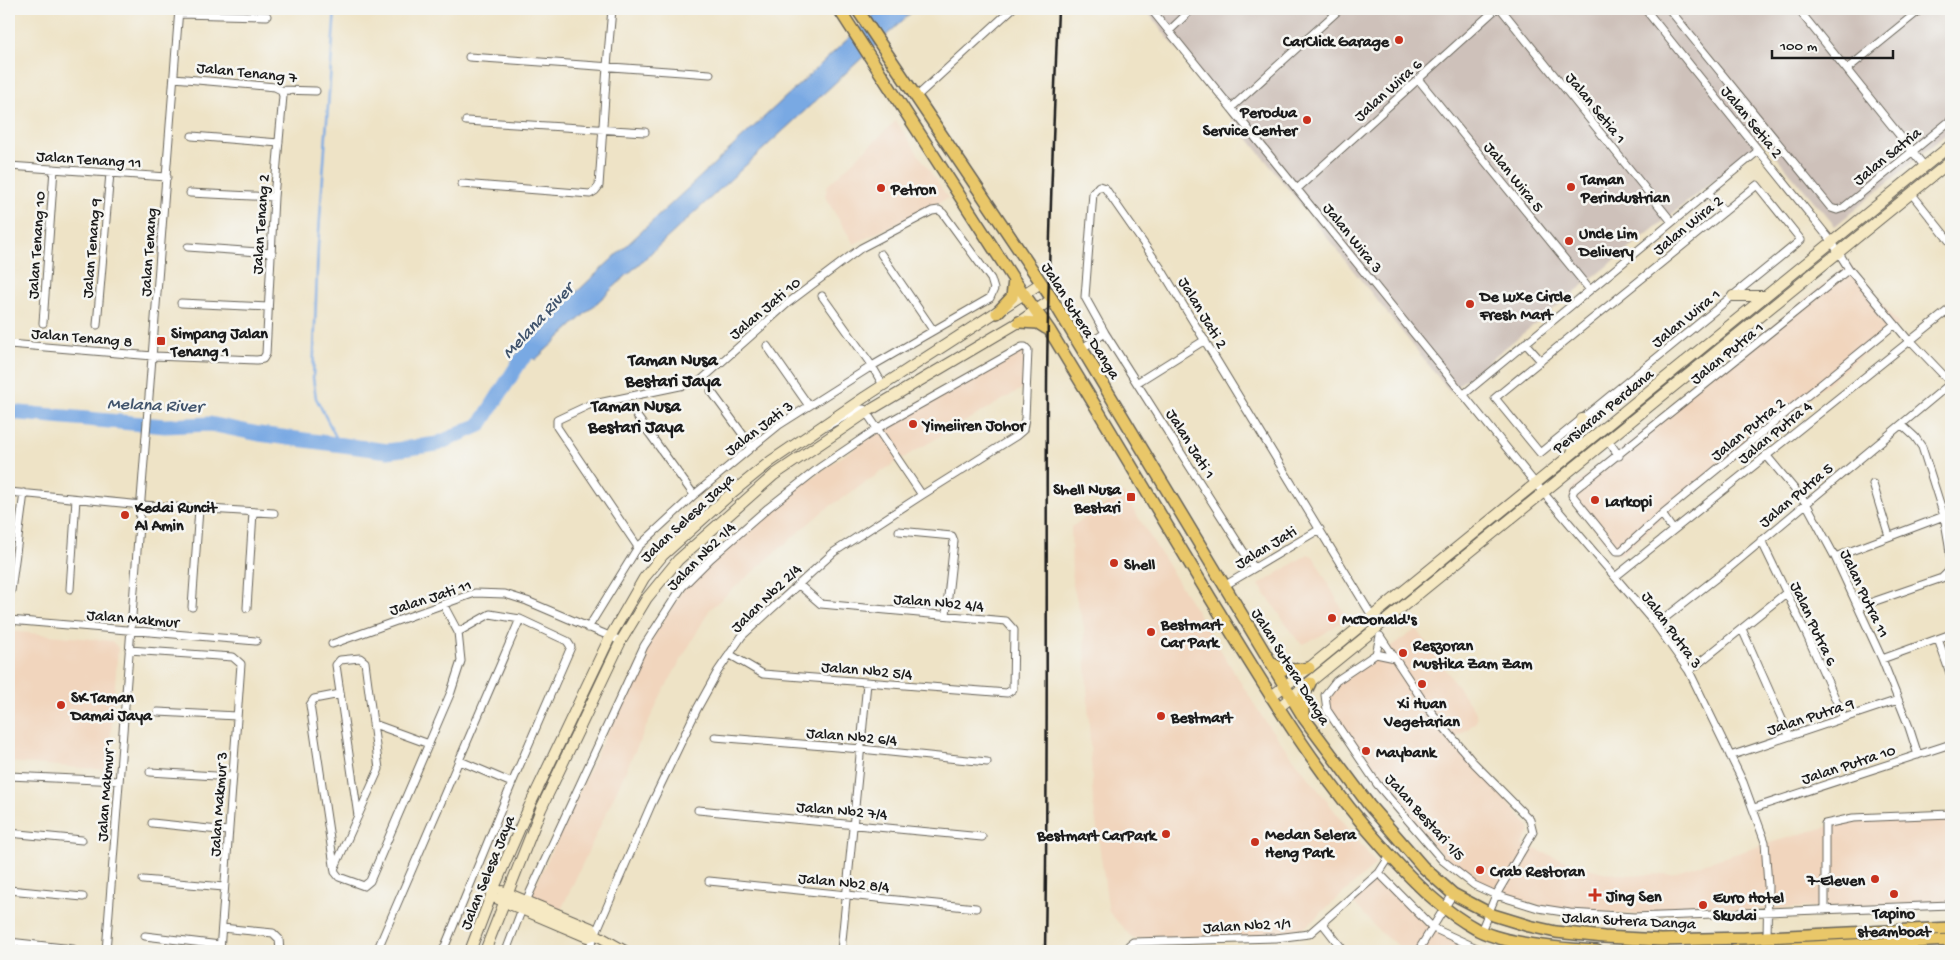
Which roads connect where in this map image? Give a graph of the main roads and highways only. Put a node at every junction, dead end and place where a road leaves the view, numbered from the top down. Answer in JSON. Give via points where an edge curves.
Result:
{"nodes":[{"id":1,"x":839,"y":9,"type":"edge"},
{"id":2,"x":859,"y":12,"type":"edge"},
{"id":3,"x":1951,"y":145,"type":"edge"},
{"id":4,"x":1951,"y":160,"type":"edge"},
{"id":5,"x":1014,"y":280,"type":"junction"},
{"id":6,"x":1041,"y":283,"type":"junction"},
{"id":7,"x":1025,"y":295,"type":"junction"},
{"id":8,"x":1733,"y":296,"type":"road end"},
{"id":9,"x":1765,"y":296,"type":"junction"},
{"id":10,"x":1052,"y":299,"type":"junction"},
{"id":11,"x":1036,"y":310,"type":"junction"},
{"id":12,"x":997,"y":313,"type":"junction"},
{"id":13,"x":1019,"y":322,"type":"junction"},
{"id":14,"x":1050,"y":331,"type":"junction"},
{"id":15,"x":1582,"y":419,"type":"road end"},
{"id":16,"x":1572,"y":453,"type":"junction"},
{"id":17,"x":1269,"y":662,"type":"junction"},
{"id":18,"x":1309,"y":668,"type":"junction"},
{"id":19,"x":1310,"y":683,"type":"junction"},
{"id":20,"x":1284,"y":686,"type":"junction"},
{"id":21,"x":1270,"y":697,"type":"junction"},
{"id":22,"x":1292,"y":698,"type":"junction"},
{"id":23,"x":1278,"y":708,"type":"junction"},
{"id":24,"x":1304,"y":718,"type":"junction"},
{"id":25,"x":493,"y":892,"type":"junction"},
{"id":26,"x":506,"y":898,"type":"junction"},
{"id":27,"x":1951,"y":928,"type":"edge"},
{"id":28,"x":1951,"y":940,"type":"edge"},
{"id":29,"x":470,"y":951,"type":"edge"},
{"id":30,"x":485,"y":951,"type":"edge"},
{"id":31,"x":625,"y":951,"type":"edge"},
{"id":32,"x":1597,"y":951,"type":"edge"},
{"id":33,"x":1734,"y":951,"type":"edge"}],
"edges":[{"from":1,"to":5,"type":"main road","name":"Jalan Sutera Danga"},
{"from":2,"to":6,"type":"main road","name":"Jalan Sutera Danga"},
{"from":3,"to":9,"type":"main road","name":"Persiaran Perdana"},
{"from":4,"to":19,"type":"main road","name":"Persiaran Perdana","via":[[1543,493],[1378,633]]},
{"from":5,"to":7,"type":"main road","name":"Jalan Sutera Danga"},
{"from":5,"to":12,"type":"main road","via":[[1012,297]]},
{"from":6,"to":7,"type":"main road","name":"Jalan Selesa Jaya"},
{"from":6,"to":10,"type":"main road","name":"Jalan Sutera Danga"},
{"from":7,"to":11,"type":"main road","name":"Jalan Sutera Danga"},
{"from":7,"to":12,"type":"main road","name":"Jalan Selesa Jaya"},
{"from":8,"to":9,"type":"main road"},
{"from":9,"to":16,"type":"main road","name":"Persiaran Perdana"},
{"from":10,"to":11,"type":"main road","name":"Jalan Selesa Jaya"},
{"from":10,"to":17,"type":"main road","name":"Jalan Sutera Danga"},
{"from":11,"to":13,"type":"main road","name":"Jalan Selesa Jaya"},
{"from":11,"to":14,"type":"main road","name":"Jalan Sutera Danga"},
{"from":12,"to":25,"type":"main road","name":"Jalan Selesa Jaya","via":[[771,461],[663,555],[644,578],[610,637],[529,807]]},
{"from":13,"to":14,"type":"main road","via":[[1038,323]]},
{"from":13,"to":26,"type":"main road","name":"Jalan Selesa Jaya","via":[[867,412],[774,475],[678,560],[647,598],[621,641],[541,809]]},
{"from":14,"to":21,"type":"main road","name":"Jalan Sutera Danga"},
{"from":15,"to":16,"type":"main road"},
{"from":16,"to":18,"type":"main road","name":"Persiaran Perdana"},
{"from":17,"to":18,"type":"main road","via":[[1281,669]]},
{"from":17,"to":20,"type":"main road","name":"Jalan Sutera Danga"},
{"from":18,"to":20,"type":"main road","name":"Persiaran Perdana"},
{"from":19,"to":22,"type":"main road","name":"Persiaran Perdana"},
{"from":19,"to":24,"type":"main road","via":[[1303,697]]},
{"from":20,"to":21,"type":"main road","name":"Persiaran Perdana"},
{"from":20,"to":22,"type":"main road","name":"Jalan Sutera Danga"},
{"from":21,"to":23,"type":"main road","name":"Jalan Sutera Danga"},
{"from":22,"to":23,"type":"main road","name":"Persiaran Perdana"},
{"from":22,"to":24,"type":"main road","name":"Jalan Sutera Danga"},
{"from":23,"to":32,"type":"main road","name":"Jalan Sutera Danga","via":[[1356,817],[1412,880],[1445,909],[1481,931],[1504,938],[1549,947]]},
{"from":24,"to":27,"type":"main road","name":"Jalan Sutera Danga","via":[[1369,805],[1423,868],[1453,894],[1487,913],[1556,932],[1661,940]]},
{"from":25,"to":26,"type":"main road"},
{"from":25,"to":29,"type":"main road","name":"Jalan Selesa Jaya"},
{"from":26,"to":30,"type":"main road","name":"Jalan Selesa Jaya"},
{"from":26,"to":31,"type":"main road","via":[[587,937],[595,934]]},
{"from":28,"to":33,"type":"main road"}]}
